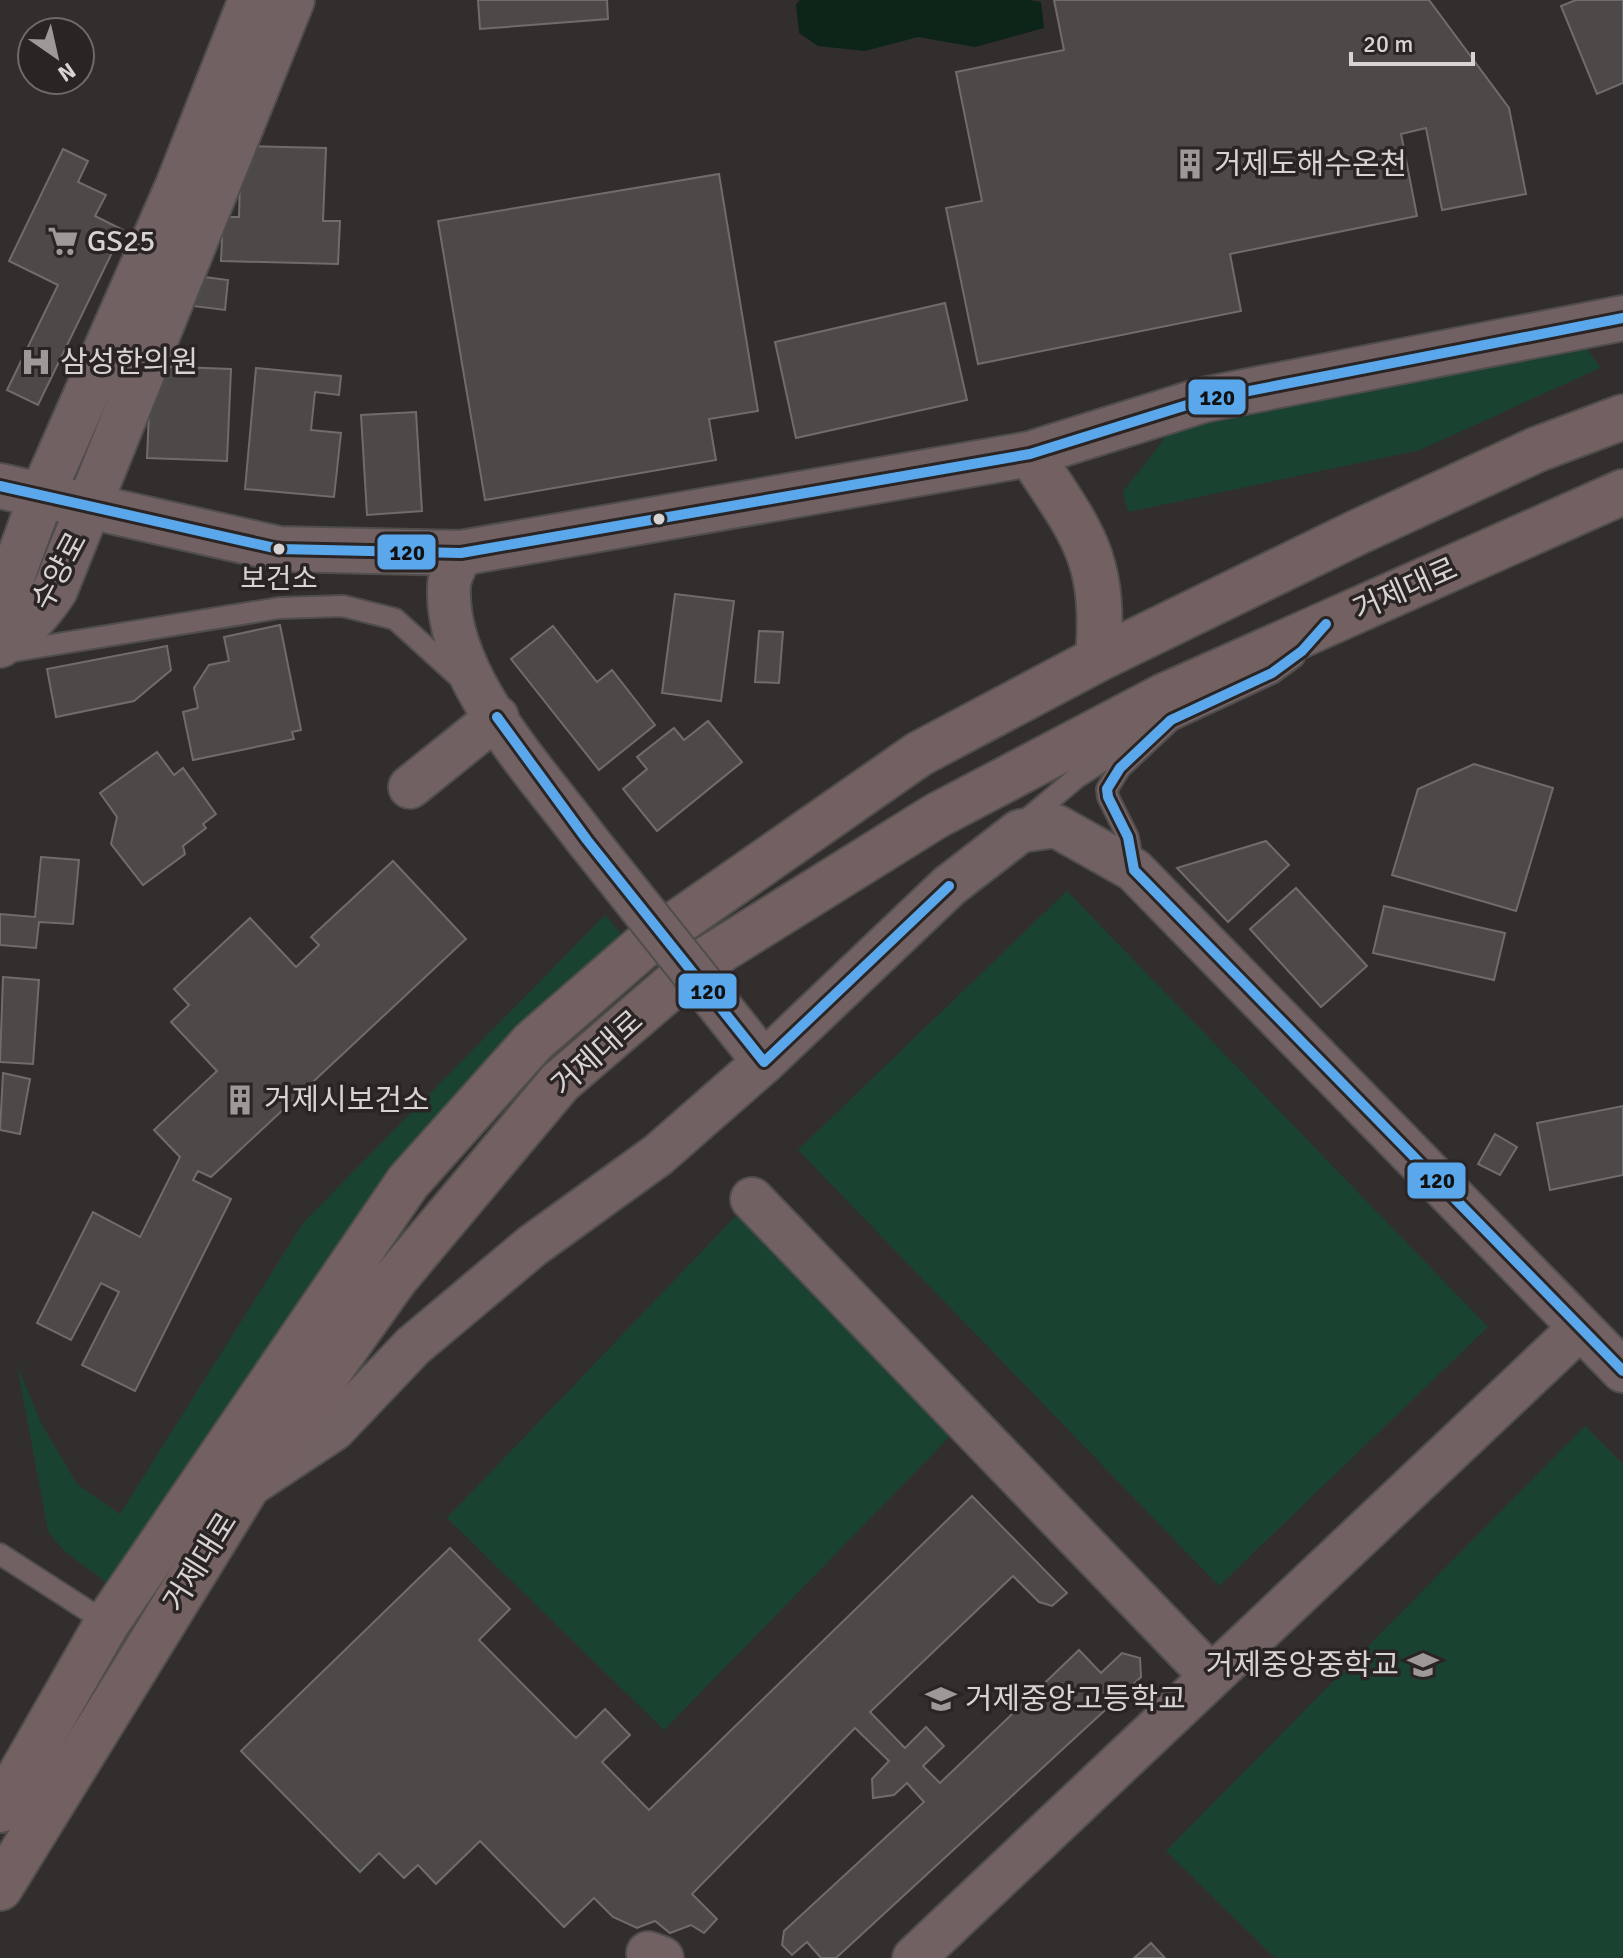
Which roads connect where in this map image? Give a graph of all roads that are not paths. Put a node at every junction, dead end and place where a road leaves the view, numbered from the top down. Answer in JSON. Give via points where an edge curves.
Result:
{"nodes":[{"id":1,"x":251,"y":0,"type":"edge"},
{"id":2,"x":292,"y":0,"type":"edge"},
{"id":3,"x":1623,"y":318,"type":"edge"},
{"id":4,"x":1623,"y":417,"type":"edge"},
{"id":5,"x":1030,"y":454,"type":"junction"},
{"id":6,"x":0,"y":486,"type":"edge"},
{"id":7,"x":1623,"y":492,"type":"edge"},
{"id":8,"x":42,"y":495,"type":"junction"},
{"id":9,"x":91,"y":506,"type":"junction"},
{"id":10,"x":461,"y":553,"type":"junction"},
{"id":11,"x":0,"y":598,"type":"edge"},
{"id":12,"x":1326,"y":624,"type":"junction"},
{"id":13,"x":0,"y":645,"type":"edge"},
{"id":14,"x":0,"y":654,"type":"edge"},
{"id":15,"x":1098,"y":659,"type":"junction"},
{"id":16,"x":490,"y":708,"type":"junction"},
{"id":17,"x":1171,"y":720,"type":"junction"},
{"id":18,"x":410,"y":787,"type":"dead end"},
{"id":19,"x":1008,"y":838,"type":"junction"},
{"id":20,"x":1134,"y":870,"type":"junction"},
{"id":21,"x":753,"y":1047,"type":"junction"},
{"id":22,"x":752,"y":1199,"type":"dead end"},
{"id":23,"x":1580,"y":1328,"type":"junction"},
{"id":24,"x":1623,"y":1371,"type":"edge"},
{"id":25,"x":247,"y":1487,"type":"junction"},
{"id":26,"x":0,"y":1554,"type":"edge"},
{"id":27,"x":107,"y":1623,"type":"junction"},
{"id":28,"x":1211,"y":1676,"type":"junction"},
{"id":29,"x":0,"y":1810,"type":"edge"},
{"id":30,"x":0,"y":1888,"type":"edge"},
{"id":31,"x":914,"y":1958,"type":"edge"}],
"edges":[{"from":1,"to":8,"type":"street","name":"수양로","via":[[177,188]]},
{"from":2,"to":9,"type":"street"},
{"from":3,"to":5,"type":"street","name":"수양로","via":[[1203,400]]},
{"from":4,"to":15,"type":"main road","name":"거제대로","via":[[1538,449]]},
{"from":5,"to":10,"type":"street","name":"수양로"},
{"from":5,"to":15,"type":"main road","via":[[1086,539],[1102,614]]},
{"from":6,"to":8,"type":"street"},
{"from":7,"to":12,"type":"main road","name":"거제대로"},
{"from":8,"to":9,"type":"street"},
{"from":8,"to":11,"type":"street","name":"수양로"},
{"from":9,"to":10,"type":"street","name":"수양로","via":[[279,549]]},
{"from":9,"to":13,"type":"street","name":"수양로","via":[[55,590],[21,632]]},
{"from":10,"to":16,"type":"street","via":[[448,583],[450,628],[468,675]]},
{"from":12,"to":17,"type":"lane","via":[[1272,673]]},
{"from":12,"to":25,"type":"main road","name":"거제대로","via":[[1164,696],[936,816],[694,967],[560,1082],[395,1279]]},
{"from":14,"to":16,"type":"lane","via":[[279,608],[343,606],[395,619]]},
{"from":15,"to":27,"type":"main road","name":"거제대로","via":[[919,754],[641,948],[533,1042],[408,1182]]},
{"from":16,"to":18,"type":"street"},
{"from":16,"to":21,"type":"street","bridge":true,"via":[[587,840]]},
{"from":17,"to":19,"type":"lane","via":[[1076,778]]},
{"from":17,"to":20,"type":"lane","via":[[1137,749],[1107,789],[1128,837]]},
{"from":19,"to":20,"type":"street","via":[[1056,826]]},
{"from":19,"to":21,"type":"street"},
{"from":20,"to":23,"type":"street"},
{"from":21,"to":25,"type":"street","via":[[658,1155],[532,1246],[413,1346],[334,1429]]},
{"from":22,"to":28,"type":"street"},
{"from":23,"to":24,"type":"street"},
{"from":23,"to":28,"type":"street"},
{"from":25,"to":30,"type":"main road","name":"거제대로"},
{"from":26,"to":27,"type":"lane"},
{"from":27,"to":29,"type":"main road","name":"거제대로"},
{"from":28,"to":31,"type":"street"}]}
